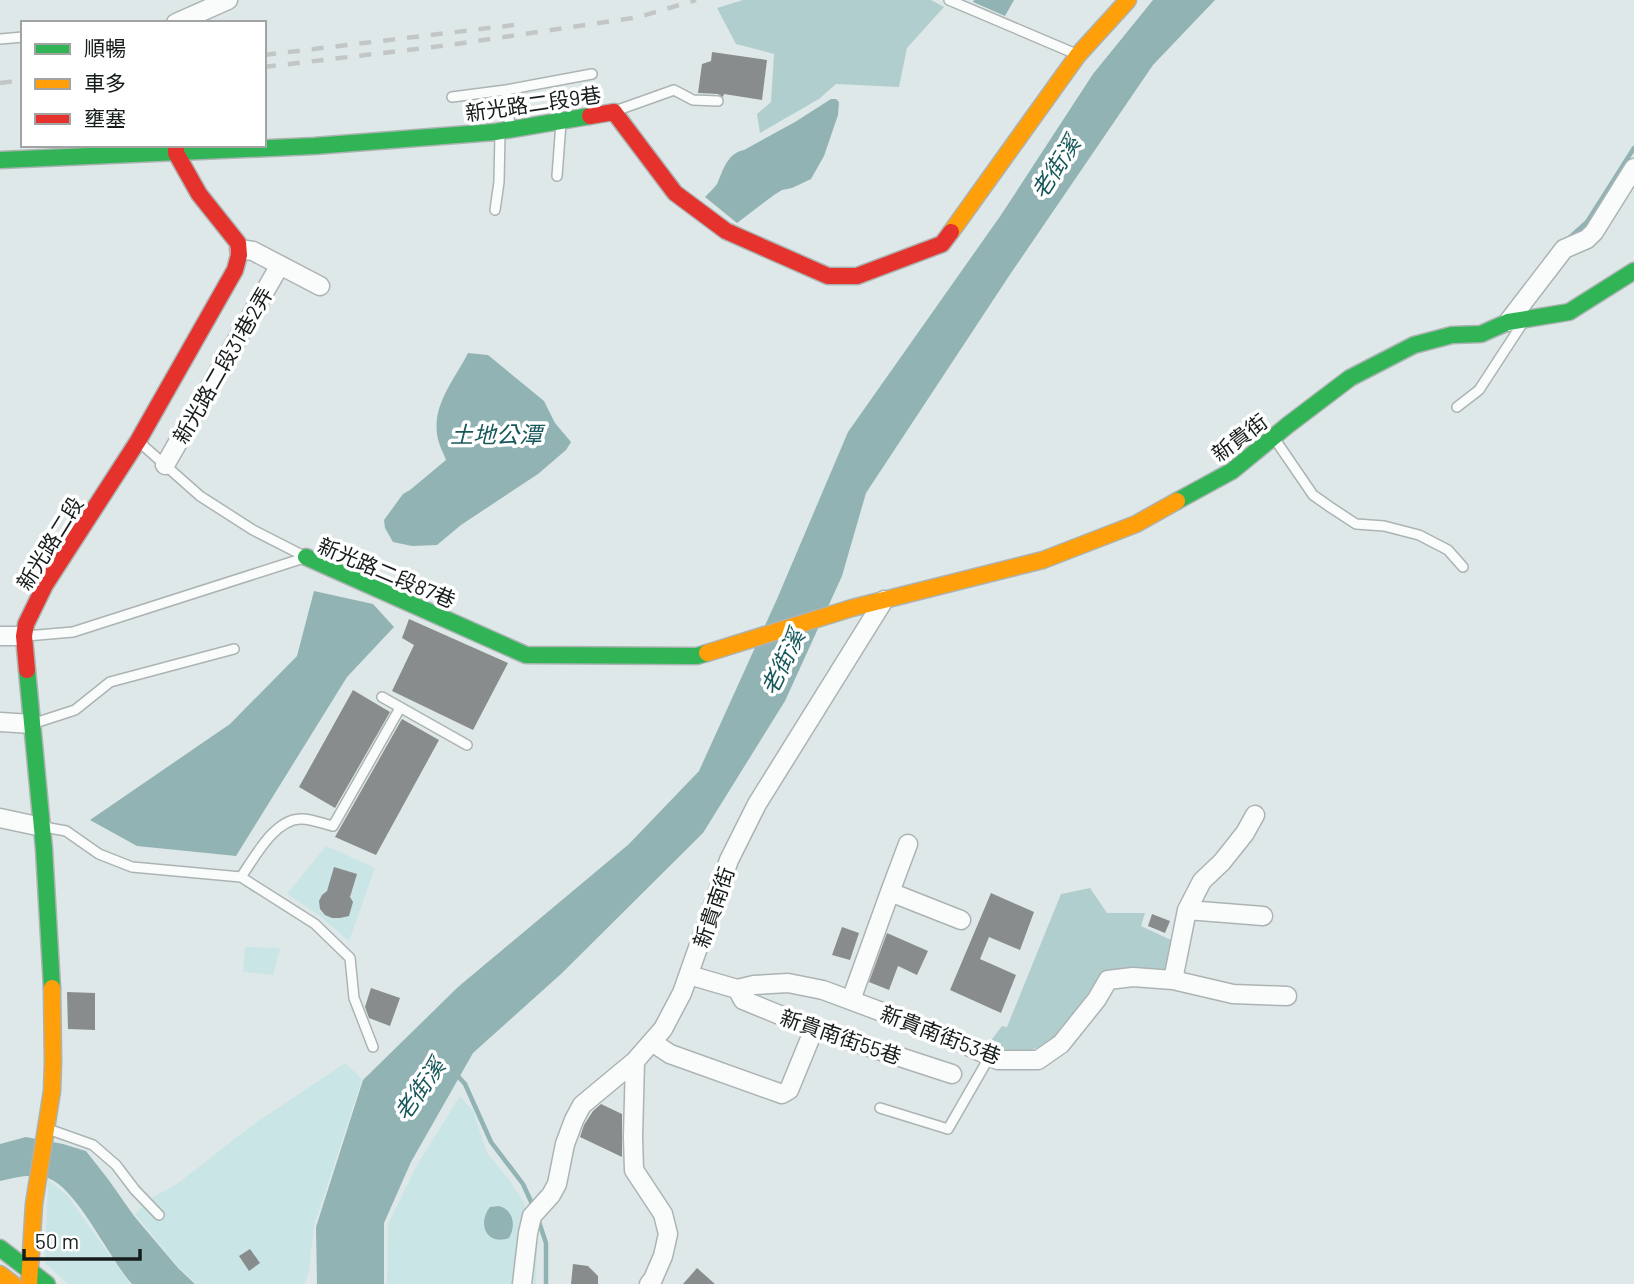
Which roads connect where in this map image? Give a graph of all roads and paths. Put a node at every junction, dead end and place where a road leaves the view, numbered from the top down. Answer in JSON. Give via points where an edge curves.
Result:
{"nodes":[{"id":1,"x":228,"y":0,"type":"edge"},
{"id":2,"x":949,"y":0,"type":"edge"},
{"id":3,"x":1128,"y":0,"type":"edge"},
{"id":4,"x":181,"y":21,"type":"edge"},
{"id":5,"x":21,"y":37,"type":"edge"},
{"id":6,"x":0,"y":39,"type":"edge"},
{"id":7,"x":1078,"y":55,"type":"junction"},
{"id":8,"x":592,"y":74,"type":"dead end"},
{"id":9,"x":506,"y":90,"type":"junction"},
{"id":10,"x":452,"y":97,"type":"dead end"},
{"id":11,"x":718,"y":101,"type":"dead end"},
{"id":12,"x":614,"y":112,"type":"junction"},
{"id":13,"x":561,"y":121,"type":"junction"},
{"id":14,"x":505,"y":130,"type":"junction"},
{"id":15,"x":176,"y":149,"type":"edge"},
{"id":16,"x":0,"y":160,"type":"edge"},
{"id":17,"x":1634,"y":168,"type":"edge"},
{"id":18,"x":557,"y":176,"type":"dead end"},
{"id":19,"x":495,"y":209,"type":"dead end"},
{"id":20,"x":239,"y":249,"type":"junction"},
{"id":21,"x":280,"y":265,"type":"junction"},
{"id":22,"x":1634,"y":271,"type":"edge"},
{"id":23,"x":320,"y":286,"type":"dead end"},
{"id":24,"x":1517,"y":321,"type":"junction"},
{"id":25,"x":1457,"y":407,"type":"dead end"},
{"id":26,"x":1273,"y":437,"type":"junction"},
{"id":27,"x":138,"y":441,"type":"junction"},
{"id":28,"x":165,"y":465,"type":"junction"},
{"id":29,"x":306,"y":557,"type":"junction"},
{"id":30,"x":1463,"y":567,"type":"dead end"},
{"id":31,"x":884,"y":600,"type":"junction"},
{"id":32,"x":852,"y":608,"type":"joint"},
{"id":33,"x":0,"y":636,"type":"edge"},
{"id":34,"x":24,"y":636,"type":"junction"},
{"id":35,"x":234,"y":649,"type":"dead end"},
{"id":36,"x":382,"y":697,"type":"dead end"},
{"id":37,"x":400,"y":708,"type":"junction"},
{"id":38,"x":0,"y":722,"type":"edge"},
{"id":39,"x":32,"y":724,"type":"junction"},
{"id":40,"x":467,"y":745,"type":"dead end"},
{"id":41,"x":1255,"y":816,"type":"dead end"},
{"id":42,"x":0,"y":818,"type":"edge"},
{"id":43,"x":42,"y":827,"type":"junction"},
{"id":44,"x":908,"y":844,"type":"dead end"},
{"id":45,"x":241,"y":877,"type":"junction"},
{"id":46,"x":890,"y":892,"type":"junction"},
{"id":47,"x":1187,"y":910,"type":"junction"},
{"id":48,"x":1264,"y":916,"type":"dead end"},
{"id":49,"x":961,"y":920,"type":"dead end"},
{"id":50,"x":689,"y":975,"type":"junction"},
{"id":51,"x":1172,"y":980,"type":"junction"},
{"id":52,"x":737,"y":989,"type":"junction"},
{"id":53,"x":1287,"y":996,"type":"dead end"},
{"id":54,"x":851,"y":1000,"type":"junction"},
{"id":55,"x":814,"y":1029,"type":"junction"},
{"id":56,"x":652,"y":1042,"type":"junction"},
{"id":57,"x":373,"y":1046,"type":"dead end"},
{"id":58,"x":990,"y":1056,"type":"junction"},
{"id":59,"x":635,"y":1061,"type":"junction"},
{"id":60,"x":952,"y":1074,"type":"dead end"},
{"id":61,"x":880,"y":1108,"type":"dead end"},
{"id":62,"x":46,"y":1131,"type":"junction"},
{"id":63,"x":159,"y":1215,"type":"dead end"},
{"id":64,"x":0,"y":1248,"type":"edge"},
{"id":65,"x":0,"y":1273,"type":"edge"},
{"id":66,"x":29,"y":1277,"type":"edge"},
{"id":67,"x":13,"y":1284,"type":"edge"},
{"id":68,"x":47,"y":1284,"type":"edge"},
{"id":69,"x":522,"y":1284,"type":"edge"},
{"id":70,"x":649,"y":1284,"type":"edge"}],
"edges":[{"from":1,"to":4,"type":"street"},
{"from":2,"to":7,"type":"lane"},
{"from":3,"to":7,"type":"main road","name":"新光路二段9巷"},
{"from":5,"to":6,"type":"lane"},
{"from":7,"to":12,"type":"main road","name":"新光路二段9巷","via":[[942,244],[858,276],[828,276],[726,231],[675,192]]},
{"from":8,"to":9,"type":"lane"},
{"from":9,"to":10,"type":"lane"},
{"from":9,"to":14,"type":"lane"},
{"from":11,"to":12,"type":"lane","via":[[693,100],[674,90]]},
{"from":12,"to":13,"type":"main road","name":"新光路二段9巷"},
{"from":13,"to":14,"type":"main road","name":"新光路二段9巷"},
{"from":13,"to":18,"type":"lane"},
{"from":14,"to":15,"type":"main road","name":"新光路二段9巷","via":[[314,146]]},
{"from":14,"to":19,"type":"lane"},
{"from":15,"to":16,"type":"main road","name":"新光路二段9巷"},
{"from":15,"to":20,"type":"main road","via":[[200,194]]},
{"from":17,"to":24,"type":"street","via":[[1594,232],[1564,249]]},
{"from":20,"to":21,"type":"street"},
{"from":20,"to":27,"type":"main road","name":"新光路二段","via":[[234,270]]},
{"from":21,"to":23,"type":"street"},
{"from":21,"to":28,"type":"street","name":"新光路二段31巷2弄"},
{"from":22,"to":24,"type":"main road","name":"新貴街","via":[[1569,312]]},
{"from":24,"to":25,"type":"lane","via":[[1479,390]]},
{"from":24,"to":26,"type":"main road","name":"新貴街","via":[[1481,334],[1452,335],[1414,345],[1350,378]]},
{"from":26,"to":30,"type":"lane","via":[[1313,495],[1329,507],[1356,524],[1419,535],[1448,550]]},
{"from":26,"to":31,"type":"main road","name":"新貴街","via":[[1232,471],[1136,524],[1043,560]]},
{"from":27,"to":28,"type":"lane"},
{"from":27,"to":34,"type":"main road","name":"新光路二段","via":[[45,585]]},
{"from":28,"to":29,"type":"lane","via":[[200,496]]},
{"from":29,"to":32,"type":"main road","name":"新光路二段87巷","via":[[526,655],[697,656]]},
{"from":29,"to":34,"type":"lane","name":"新光路二段87巷","via":[[73,632]]},
{"from":31,"to":32,"type":"main road","name":"新貴街"},
{"from":31,"to":50,"type":"street","name":"新貴南街","via":[[757,804],[729,860]]},
{"from":33,"to":34,"type":"street"},
{"from":34,"to":39,"type":"main road","name":"新光路二段"},
{"from":35,"to":39,"type":"lane","via":[[110,682],[75,710]]},
{"from":36,"to":37,"type":"lane"},
{"from":37,"to":40,"type":"lane"},
{"from":37,"to":45,"type":"lane","via":[[333,826],[301,818],[285,822]]},
{"from":38,"to":39,"type":"street"},
{"from":39,"to":43,"type":"main road","name":"新光路二段"},
{"from":41,"to":47,"type":"street","via":[[1202,881]]},
{"from":42,"to":43,"type":"street"},
{"from":43,"to":45,"type":"lane","via":[[66,831],[99,854],[132,867]]},
{"from":43,"to":62,"type":"main road","name":"新光路二段","via":[[53,1007]]},
{"from":44,"to":46,"type":"street"},
{"from":45,"to":57,"type":"lane","via":[[315,924],[350,958],[354,998]]},
{"from":46,"to":49,"type":"street"},
{"from":46,"to":54,"type":"street"},
{"from":47,"to":48,"type":"street"},
{"from":47,"to":51,"type":"street"},
{"from":50,"to":52,"type":"street","name":"新貴南街53巷"},
{"from":50,"to":56,"type":"street","name":"新貴南街"},
{"from":51,"to":53,"type":"street","name":"新貴南街53巷","via":[[1233,994]]},
{"from":51,"to":58,"type":"street","name":"新貴南街53巷","via":[[1133,977],[1108,981],[1061,1044],[1038,1060]]},
{"from":52,"to":54,"type":"street","name":"新貴南街53巷","via":[[788,984]]},
{"from":52,"to":55,"type":"street","name":"新貴南街55巷","via":[[743,1000]]},
{"from":54,"to":58,"type":"street","name":"新貴南街53巷"},
{"from":55,"to":56,"type":"street","via":[[789,1090],[782,1094],[670,1054]]},
{"from":55,"to":60,"type":"street","name":"新貴南街55巷"},
{"from":56,"to":59,"type":"street","name":"新貴南街"},
{"from":58,"to":61,"type":"lane","via":[[948,1129]]},
{"from":59,"to":69,"type":"street","name":"新貴南街","via":[[582,1105],[574,1120],[557,1184],[537,1210],[528,1233]]},
{"from":59,"to":70,"type":"street","via":[[634,1170],[663,1214],[667,1234],[663,1256]]},
{"from":62,"to":63,"type":"lane","via":[[62,1132],[93,1145]]},
{"from":62,"to":66,"type":"main road","name":"新光路二段"},
{"from":64,"to":66,"type":"main road"},
{"from":65,"to":67,"type":"main road"},
{"from":66,"to":68,"type":"main road"}]}
